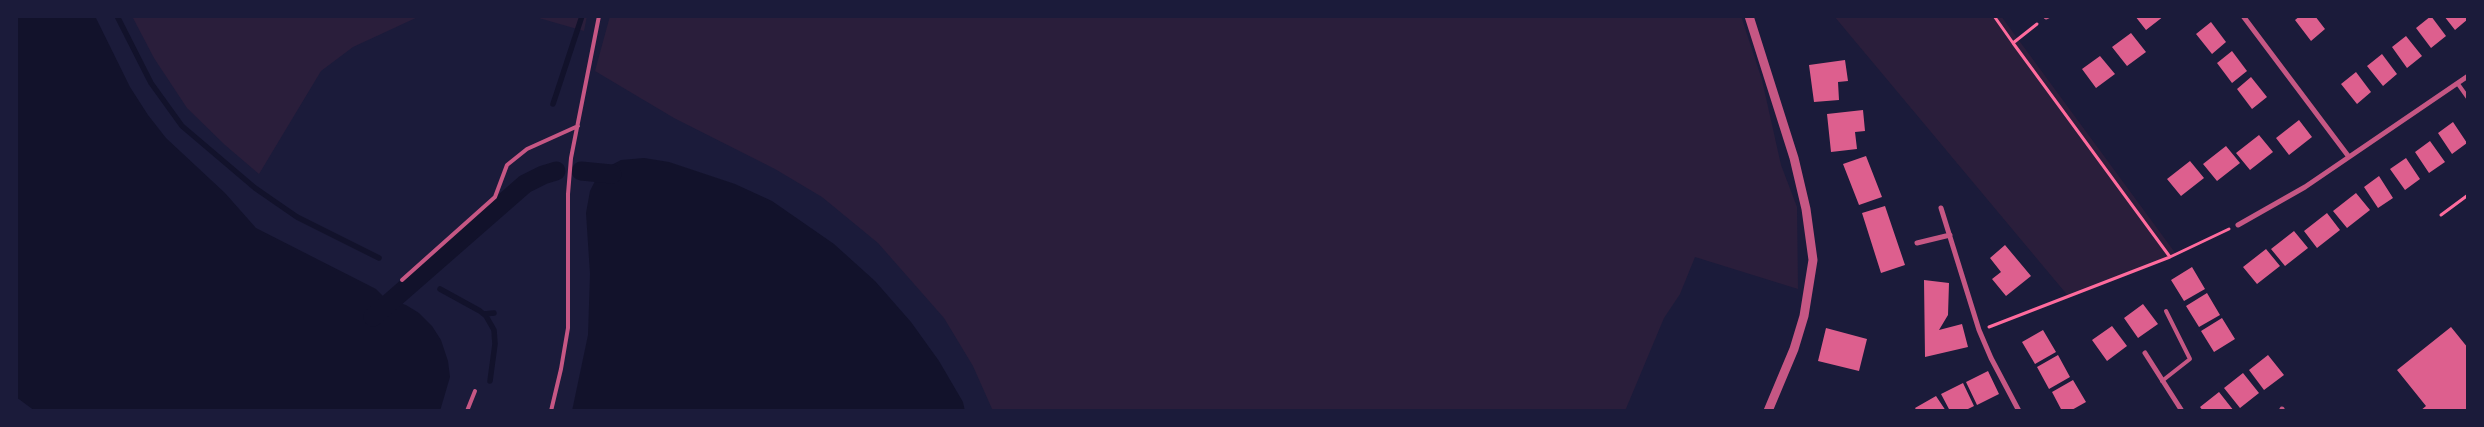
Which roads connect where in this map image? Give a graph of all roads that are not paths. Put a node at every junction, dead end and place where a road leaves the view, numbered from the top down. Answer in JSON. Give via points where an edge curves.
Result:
{"nodes":[{"id":1,"x":599,"y":16,"type":"edge"},
{"id":2,"x":1749,"y":16,"type":"edge"},
{"id":3,"x":2243,"y":16,"type":"edge"},
{"id":4,"x":2468,"y":76,"type":"edge"},
{"id":5,"x":2458,"y":84,"type":"junction"},
{"id":6,"x":2468,"y":98,"type":"edge"},
{"id":7,"x":578,"y":126,"type":"junction"},
{"id":8,"x":2349,"y":156,"type":"junction"},
{"id":9,"x":1941,"y":208,"type":"dead end"},
{"id":10,"x":2238,"y":225,"type":"road end"},
{"id":11,"x":1950,"y":235,"type":"junction"},
{"id":12,"x":1917,"y":243,"type":"dead end"},
{"id":13,"x":402,"y":280,"type":"dead end"},
{"id":14,"x":2166,"y":311,"type":"dead end"},
{"id":15,"x":2145,"y":353,"type":"dead end"},
{"id":16,"x":2162,"y":381,"type":"junction"},
{"id":17,"x":475,"y":392,"type":"dead end"},
{"id":18,"x":467,"y":411,"type":"edge"},
{"id":19,"x":550,"y":411,"type":"edge"},
{"id":20,"x":1768,"y":411,"type":"edge"},
{"id":21,"x":2019,"y":411,"type":"edge"},
{"id":22,"x":2182,"y":411,"type":"edge"}],
"edges":[{"from":1,"to":7,"type":"lane"},
{"from":2,"to":20,"type":"street","via":[[1794,158],[1813,260],[1804,316]]},
{"from":3,"to":8,"type":"street"},
{"from":4,"to":5,"type":"street"},
{"from":5,"to":6,"type":"lane"},
{"from":5,"to":8,"type":"street"},
{"from":7,"to":13,"type":"lane","via":[[527,149],[507,164],[495,197]]},
{"from":7,"to":19,"type":"lane","via":[[568,194],[568,328]]},
{"from":8,"to":10,"type":"street","via":[[2304,187]]},
{"from":9,"to":11,"type":"street"},
{"from":11,"to":12,"type":"street"},
{"from":11,"to":21,"type":"street","via":[[1980,330]]},
{"from":14,"to":16,"type":"lane","via":[[2190,359]]},
{"from":15,"to":16,"type":"street"},
{"from":16,"to":22,"type":"street"},
{"from":17,"to":18,"type":"lane"}]}
